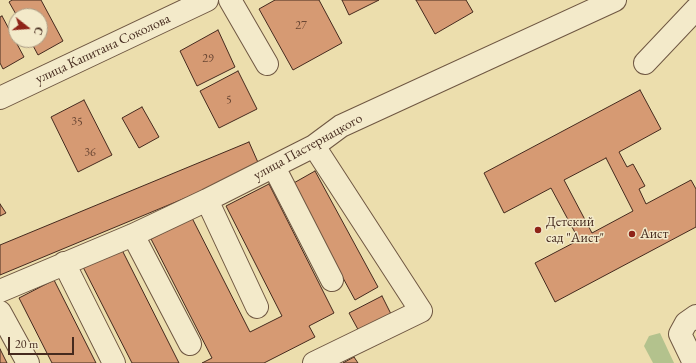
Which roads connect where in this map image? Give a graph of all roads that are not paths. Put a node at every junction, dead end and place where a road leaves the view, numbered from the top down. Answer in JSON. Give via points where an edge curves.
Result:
{"nodes":[{"id":1,"x":207,"y":0,"type":"edge"},
{"id":2,"x":230,"y":0,"type":"edge"},
{"id":3,"x":615,"y":0,"type":"edge"},
{"id":4,"x":696,"y":9,"type":"edge"},
{"id":5,"x":645,"y":63,"type":"dead end"},
{"id":6,"x":267,"y":64,"type":"dead end"},
{"id":7,"x":0,"y":98,"type":"edge"},
{"id":8,"x":314,"y":146,"type":"junction"},
{"id":9,"x":274,"y":167,"type":"junction"},
{"id":10,"x":207,"y":200,"type":"junction"},
{"id":11,"x":133,"y":235,"type":"junction"},
{"id":12,"x":64,"y":263,"type":"junction"},
{"id":13,"x":332,"y":280,"type":"dead end"},
{"id":14,"x":0,"y":291,"type":"edge"},
{"id":15,"x":257,"y":307,"type":"dead end"},
{"id":16,"x":0,"y":312,"type":"edge"},
{"id":17,"x":696,"y":316,"type":"edge"},
{"id":18,"x":190,"y":344,"type":"dead end"},
{"id":19,"x":28,"y":363,"type":"edge"},
{"id":20,"x":114,"y":363,"type":"edge"},
{"id":21,"x":314,"y":363,"type":"edge"},
{"id":22,"x":694,"y":363,"type":"edge"}],
"edges":[{"from":1,"to":7,"type":"street","name":"улица Капитана Соколова"},
{"from":2,"to":6,"type":"street"},
{"from":3,"to":8,"type":"street","name":"улица Пастернацкого","via":[[341,126]]},
{"from":4,"to":5,"type":"street"},
{"from":8,"to":9,"type":"street","name":"улица Пастернацкого"},
{"from":8,"to":21,"type":"street","via":[[421,311]]},
{"from":9,"to":10,"type":"street","name":"улица Пастернацкого"},
{"from":9,"to":13,"type":"street"},
{"from":10,"to":11,"type":"street","name":"улица Пастернацкого"},
{"from":10,"to":15,"type":"street"},
{"from":11,"to":12,"type":"street","name":"улица Пастернацкого"},
{"from":11,"to":18,"type":"street"},
{"from":12,"to":14,"type":"street","name":"улица Пастернацкого"},
{"from":12,"to":20,"type":"street"},
{"from":16,"to":19,"type":"street"},
{"from":17,"to":22,"type":"street","via":[[686,323],[680,334]]}]}
